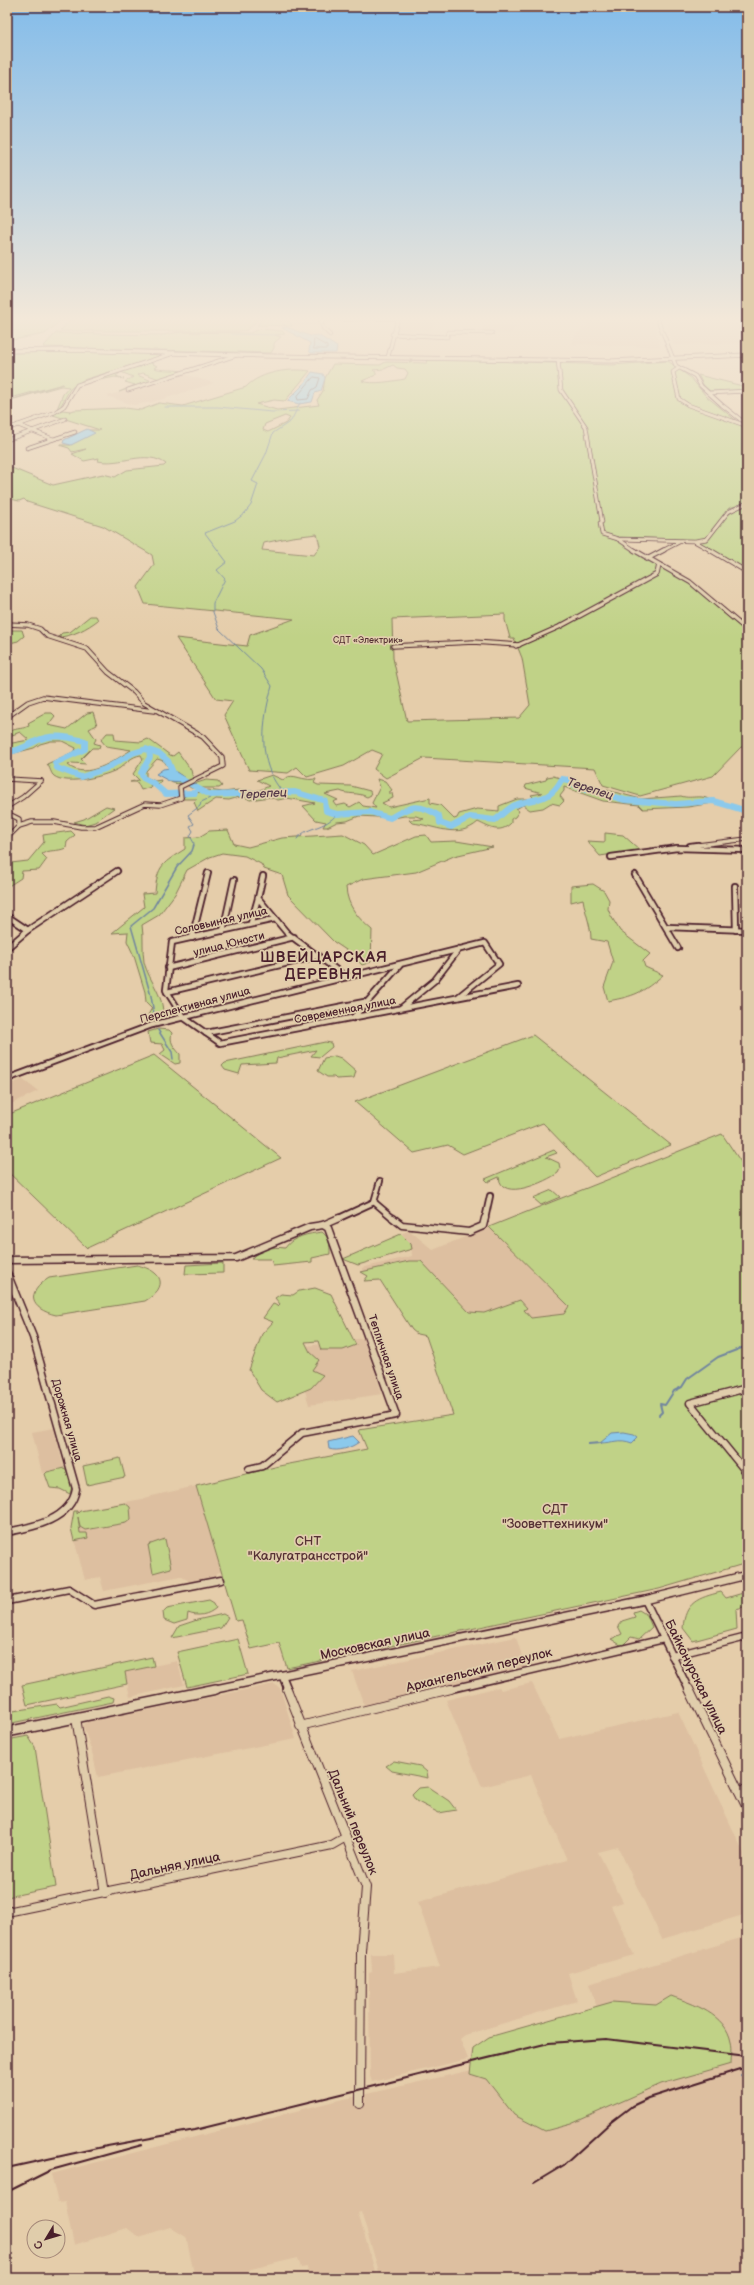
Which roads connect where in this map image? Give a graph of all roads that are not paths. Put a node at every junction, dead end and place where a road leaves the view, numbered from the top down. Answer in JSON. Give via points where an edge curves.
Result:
{"nodes":[{"id":1,"x":18,"y":425,"type":"joint"},
{"id":2,"x":50,"y":425,"type":"edge"},
{"id":3,"x":584,"y":425,"type":"edge"},
{"id":4,"x":7,"y":428,"type":"edge"},
{"id":5,"x":34,"y":431,"type":"junction"},
{"id":6,"x":75,"y":432,"type":"dead end"},
{"id":7,"x":53,"y":439,"type":"junction"},
{"id":8,"x":7,"y":440,"type":"edge"},
{"id":9,"x":27,"y":448,"type":"dead end"},
{"id":10,"x":747,"y":504,"type":"edge"},
{"id":11,"x":618,"y":539,"type":"junction"},
{"id":12,"x":682,"y":540,"type":"junction"},
{"id":13,"x":694,"y":541,"type":"junction"},
{"id":14,"x":647,"y":559,"type":"junction"},
{"id":15,"x":659,"y":565,"type":"junction"},
{"id":16,"x":747,"y":572,"type":"edge"},
{"id":17,"x":7,"y":624,"type":"edge"},
{"id":18,"x":747,"y":630,"type":"edge"},
{"id":19,"x":393,"y":646,"type":"dead end"},
{"id":20,"x":157,"y":711,"type":"junction"},
{"id":21,"x":7,"y":717,"type":"edge"},
{"id":22,"x":7,"y":779,"type":"edge"},
{"id":23,"x":7,"y":807,"type":"edge"},
{"id":24,"x":7,"y":813,"type":"edge"},
{"id":25,"x":19,"y":826,"type":"junction"},
{"id":26,"x":7,"y":838,"type":"edge"},
{"id":27,"x":747,"y":839,"type":"edge"},
{"id":28,"x":677,"y":848,"type":"junction"},
{"id":29,"x":747,"y":850,"type":"edge"},
{"id":30,"x":611,"y":857,"type":"dead end"},
{"id":31,"x":116,"y":871,"type":"dead end"},
{"id":32,"x":208,"y":873,"type":"dead end"},
{"id":33,"x":635,"y":875,"type":"dead end"},
{"id":34,"x":264,"y":876,"type":"dead end"},
{"id":35,"x":234,"y":880,"type":"dead end"},
{"id":36,"x":735,"y":886,"type":"dead end"},
{"id":37,"x":258,"y":898,"type":"junction"},
{"id":38,"x":7,"y":916,"type":"edge"},
{"id":39,"x":275,"y":918,"type":"junction"},
{"id":40,"x":251,"y":923,"type":"junction"},
{"id":41,"x":667,"y":927,"type":"junction"},
{"id":42,"x":28,"y":930,"type":"junction"},
{"id":43,"x":736,"y":930,"type":"junction"},
{"id":44,"x":747,"y":930,"type":"edge"},
{"id":45,"x":223,"y":931,"type":"junction"},
{"id":46,"x":294,"y":937,"type":"junction"},
{"id":47,"x":192,"y":938,"type":"junction"},
{"id":48,"x":7,"y":948,"type":"edge"},
{"id":49,"x":678,"y":948,"type":"dead end"},
{"id":50,"x":459,"y":949,"type":"junction"},
{"id":51,"x":318,"y":956,"type":"junction"},
{"id":52,"x":400,"y":964,"type":"junction"},
{"id":53,"x":168,"y":968,"type":"junction"},
{"id":54,"x":346,"y":977,"type":"junction"},
{"id":55,"x":518,"y":986,"type":"dead end"},
{"id":56,"x":167,"y":992,"type":"junction"},
{"id":57,"x":458,"y":997,"type":"junction"},
{"id":58,"x":364,"y":1002,"type":"junction"},
{"id":59,"x":400,"y":1009,"type":"junction"},
{"id":60,"x":183,"y":1017,"type":"junction"},
{"id":61,"x":353,"y":1018,"type":"junction"},
{"id":62,"x":206,"y":1033,"type":"junction"},
{"id":63,"x":7,"y":1079,"type":"edge"},
{"id":64,"x":380,"y":1181,"type":"dead end"},
{"id":65,"x":490,"y":1196,"type":"dead end"},
{"id":66,"x":374,"y":1202,"type":"junction"},
{"id":67,"x":323,"y":1225,"type":"junction"},
{"id":68,"x":7,"y":1260,"type":"edge"},
{"id":69,"x":7,"y":1273,"type":"edge"},
{"id":70,"x":747,"y":1388,"type":"edge"},
{"id":71,"x":249,"y":1469,"type":"dead end"},
{"id":72,"x":747,"y":1473,"type":"edge"},
{"id":73,"x":7,"y":1532,"type":"edge"},
{"id":74,"x":747,"y":1575,"type":"edge"},
{"id":75,"x":221,"y":1580,"type":"dead end"},
{"id":76,"x":645,"y":1600,"type":"junction"},
{"id":77,"x":7,"y":1601,"type":"edge"},
{"id":78,"x":747,"y":1637,"type":"edge"},
{"id":79,"x":664,"y":1639,"type":"junction"},
{"id":80,"x":672,"y":1656,"type":"junction"},
{"id":81,"x":282,"y":1675,"type":"junction"},
{"id":82,"x":76,"y":1718,"type":"junction"},
{"id":83,"x":300,"y":1726,"type":"junction"},
{"id":84,"x":7,"y":1732,"type":"edge"},
{"id":85,"x":747,"y":1789,"type":"edge"},
{"id":86,"x":739,"y":1791,"type":"junction"},
{"id":87,"x":747,"y":1808,"type":"edge"},
{"id":88,"x":346,"y":1838,"type":"junction"},
{"id":89,"x":106,"y":1893,"type":"junction"},
{"id":90,"x":7,"y":1912,"type":"edge"},
{"id":91,"x":360,"y":2104,"type":"dead end"}],
"edges":[{"from":1,"to":4,"type":"street"},
{"from":1,"to":5,"type":"street"},
{"from":2,"to":5,"type":"street"},
{"from":3,"to":11,"type":"street","via":[[602,534]]},
{"from":5,"to":7,"type":"street"},
{"from":5,"to":8,"type":"street"},
{"from":6,"to":7,"type":"street"},
{"from":7,"to":9,"type":"street"},
{"from":10,"to":13,"type":"street","via":[[735,506],[726,512],[706,539]]},
{"from":11,"to":12,"type":"street"},
{"from":11,"to":14,"type":"street"},
{"from":12,"to":13,"type":"street"},
{"from":12,"to":14,"type":"street"},
{"from":13,"to":16,"type":"street"},
{"from":14,"to":15,"type":"street"},
{"from":15,"to":18,"type":"street","via":[[690,582]]},
{"from":15,"to":19,"type":"street","via":[[657,574],[559,627],[518,645],[473,642]]},
{"from":17,"to":20,"type":"street","via":[[28,625],[47,636],[87,649],[108,672]]},
{"from":20,"to":21,"type":"street","via":[[43,697],[28,702]]},
{"from":20,"to":25,"type":"street","via":[[202,738],[222,757],[223,766],[180,788],[180,798],[172,802],[160,805],[145,804],[103,824],[81,827],[54,822],[32,822]]},
{"from":22,"to":23,"type":"street","via":[[41,781]]},
{"from":24,"to":25,"type":"street","via":[[19,819]]},
{"from":25,"to":26,"type":"street"},
{"from":27,"to":28,"type":"street"},
{"from":28,"to":29,"type":"street"},
{"from":28,"to":30,"type":"street"},
{"from":31,"to":42,"type":"street"},
{"from":32,"to":47,"type":"street"},
{"from":33,"to":41,"type":"street"},
{"from":34,"to":37,"type":"street"},
{"from":35,"to":45,"type":"street"},
{"from":36,"to":43,"type":"street"},
{"from":37,"to":39,"type":"street"},
{"from":37,"to":40,"type":"street"},
{"from":38,"to":42,"type":"street"},
{"from":39,"to":40,"type":"street","name":"Соловьиная улица"},
{"from":39,"to":46,"type":"street"},
{"from":40,"to":45,"type":"street","name":"Соловьиная улица"},
{"from":41,"to":43,"type":"street"},
{"from":41,"to":49,"type":"street"},
{"from":42,"to":48,"type":"street"},
{"from":43,"to":44,"type":"street"},
{"from":45,"to":47,"type":"street","name":"Соловьиная улица"},
{"from":46,"to":51,"type":"street"},
{"from":46,"to":53,"type":"street","name":"улица Юности"},
{"from":47,"to":53,"type":"street","name":"Соловьиная улица","via":[[172,942]]},
{"from":50,"to":52,"type":"street","name":"Перспективная улица"},
{"from":50,"to":57,"type":"street","name":"Перспективная улица","via":[[485,943],[499,964]]},
{"from":50,"to":59,"type":"street","via":[[435,980]]},
{"from":51,"to":54,"type":"street"},
{"from":51,"to":56,"type":"street"},
{"from":52,"to":54,"type":"street","name":"Перспективная улица"},
{"from":52,"to":58,"type":"street"},
{"from":53,"to":56,"type":"street"},
{"from":54,"to":60,"type":"street","name":"Перспективная улица"},
{"from":55,"to":57,"type":"street","name":"Современная улица"},
{"from":56,"to":60,"type":"street"},
{"from":57,"to":59,"type":"street","name":"Современная улица"},
{"from":58,"to":61,"type":"street"},
{"from":58,"to":62,"type":"street"},
{"from":59,"to":61,"type":"street","name":"Современная улица"},
{"from":60,"to":62,"type":"street","name":"Современная улица"},
{"from":60,"to":63,"type":"street","name":"Перспективная улица","via":[[152,1025]]},
{"from":61,"to":62,"type":"street","name":"Современная улица","via":[[220,1043]]},
{"from":64,"to":66,"type":"street"},
{"from":65,"to":66,"type":"street","via":[[483,1226],[470,1232],[402,1225]]},
{"from":66,"to":67,"type":"street"},
{"from":67,"to":68,"type":"street","via":[[310,1227],[236,1258]]},
{"from":67,"to":71,"type":"street","name":"Тепличная улица","via":[[328,1228],[345,1271],[396,1415],[302,1433],[262,1466]]},
{"from":69,"to":73,"type":"street","name":"Дорожная улица","via":[[32,1337],[77,1497],[71,1506],[42,1524]]},
{"from":70,"to":72,"type":"street","via":[[690,1403]]},
{"from":74,"to":76,"type":"main road","name":"Московская улица"},
{"from":75,"to":77,"type":"street","via":[[94,1605],[69,1589]]},
{"from":76,"to":79,"type":"street","name":"Байконурская улица"},
{"from":76,"to":81,"type":"main road","name":"Московская улица"},
{"from":78,"to":80,"type":"street"},
{"from":79,"to":80,"type":"street","name":"Байконурская улица"},
{"from":79,"to":83,"type":"street","name":"Архангельский переулок"},
{"from":80,"to":86,"type":"street","name":"Байконурская улица"},
{"from":81,"to":82,"type":"main road","name":"Московская улица"},
{"from":81,"to":83,"type":"street","name":"Дальний переулок"},
{"from":82,"to":84,"type":"main road","name":"Московская улица"},
{"from":82,"to":89,"type":"street"},
{"from":83,"to":88,"type":"street","name":"Дальний переулок"},
{"from":85,"to":86,"type":"street"},
{"from":86,"to":87,"type":"street","name":"Байконурская улица"},
{"from":88,"to":89,"type":"street","name":"Дальняя улица","via":[[318,1848]]},
{"from":88,"to":91,"type":"street","name":"Дальний переулок","via":[[356,1857],[366,1887],[361,1951]]},
{"from":89,"to":90,"type":"street","name":"Дальняя улица"}]}
